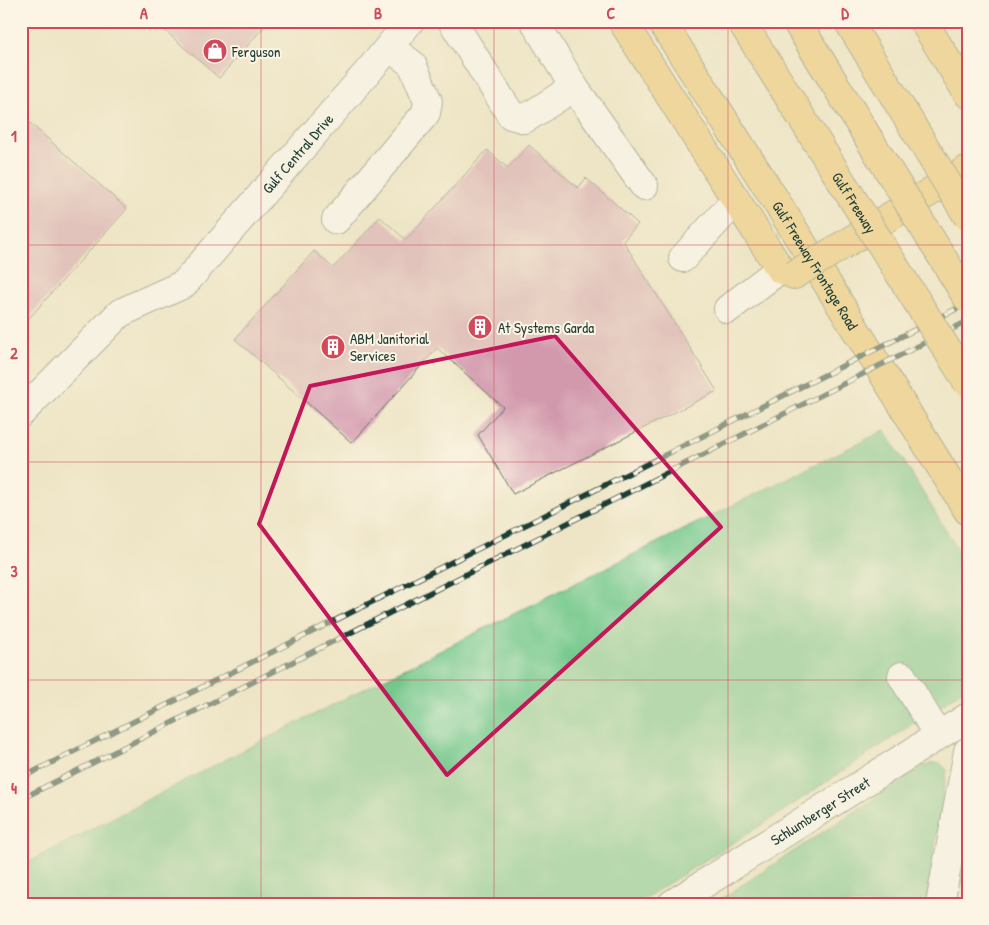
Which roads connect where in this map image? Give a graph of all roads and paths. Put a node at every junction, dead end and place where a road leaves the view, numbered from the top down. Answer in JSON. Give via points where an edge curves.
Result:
{"nodes":[{"id":1,"x":410,"y":21,"type":"edge"},
{"id":2,"x":452,"y":21,"type":"edge"},
{"id":3,"x":534,"y":21,"type":"edge"},
{"id":4,"x":622,"y":21,"type":"edge"},
{"id":5,"x":662,"y":21,"type":"edge"},
{"id":6,"x":741,"y":21,"type":"edge"},
{"id":7,"x":796,"y":21,"type":"edge"},
{"id":8,"x":848,"y":21,"type":"edge"},
{"id":9,"x":923,"y":21,"type":"edge"},
{"id":10,"x":388,"y":47,"type":"junction"},
{"id":11,"x":574,"y":87,"type":"junction"},
{"id":12,"x":968,"y":94,"type":"edge"},
{"id":13,"x":968,"y":169,"type":"edge"},
{"id":14,"x":644,"y":186,"type":"dead end"},
{"id":15,"x":736,"y":200,"type":"junction"},
{"id":16,"x":968,"y":216,"type":"edge"},
{"id":17,"x":336,"y":220,"type":"dead end"},
{"id":18,"x":683,"y":258,"type":"dead end"},
{"id":19,"x":787,"y":272,"type":"junction"},
{"id":20,"x":968,"y":298,"type":"edge"},
{"id":21,"x":728,"y":309,"type":"dead end"},
{"id":22,"x":968,"y":383,"type":"edge"},
{"id":23,"x":21,"y":413,"type":"edge"},
{"id":24,"x":968,"y":511,"type":"edge"},
{"id":25,"x":902,"y":676,"type":"dead end"},
{"id":26,"x":968,"y":717,"type":"edge"},
{"id":27,"x":938,"y":735,"type":"junction"},
{"id":28,"x":968,"y":751,"type":"edge"},
{"id":29,"x":672,"y":904,"type":"edge"},
{"id":30,"x":940,"y":904,"type":"edge"}],
"edges":[{"from":1,"to":10,"type":"street","name":"Gulf Central Drive"},
{"from":2,"to":11,"type":"street","via":[[511,115],[525,119]]},
{"from":3,"to":11,"type":"street"},
{"from":4,"to":15,"type":"main road"},
{"from":5,"to":24,"type":"main road","name":"Gulf Freeway Frontage Road"},
{"from":6,"to":22,"type":"main road","name":"Gulf Freeway","bridge":true},
{"from":7,"to":20,"type":"main road","bridge":true},
{"from":8,"to":16,"type":"main road","bridge":true},
{"from":9,"to":12,"type":"main road"},
{"from":10,"to":17,"type":"street","via":[[412,64],[428,101],[426,113]]},
{"from":10,"to":23,"type":"street","name":"Gulf Central Drive","via":[[184,284],[120,313]]},
{"from":11,"to":14,"type":"street"},
{"from":13,"to":19,"type":"main road","bridge":true,"via":[[838,248]]},
{"from":15,"to":18,"type":"street"},
{"from":15,"to":19,"type":"main road"},
{"from":19,"to":21,"type":"street"},
{"from":25,"to":27,"type":"street"},
{"from":26,"to":27,"type":"street","name":"Schlumberger Street"},
{"from":27,"to":29,"type":"street","name":"Schlumberger Street"},
{"from":28,"to":30,"type":"street"}]}
